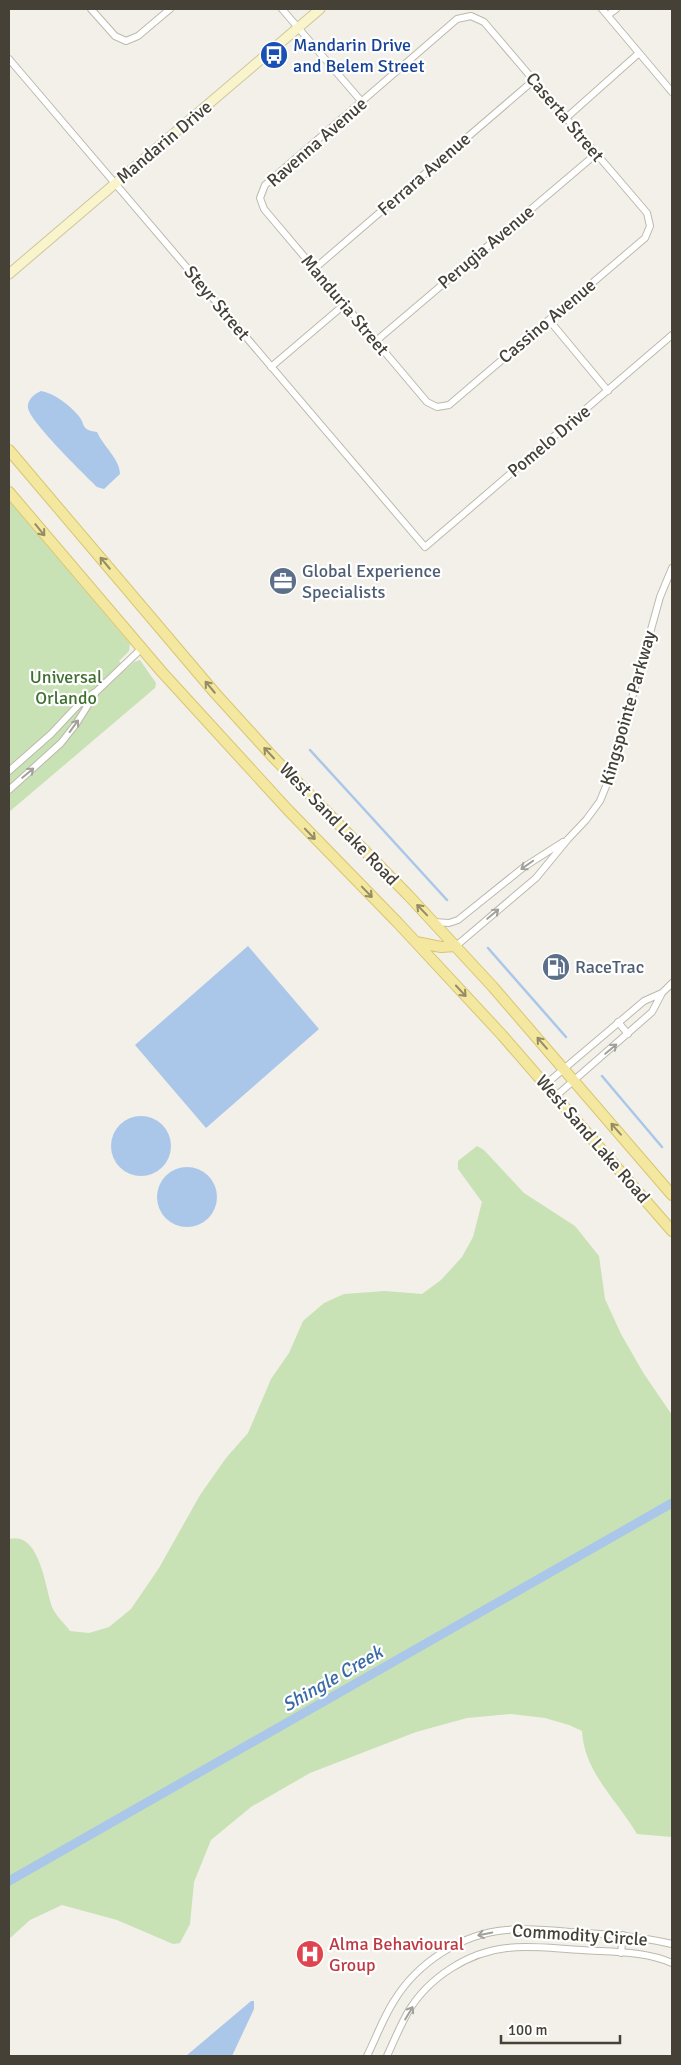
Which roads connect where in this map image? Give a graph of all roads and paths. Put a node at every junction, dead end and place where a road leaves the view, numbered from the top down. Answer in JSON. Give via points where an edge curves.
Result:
{"nodes":[{"id":1,"x":91,"y":9,"type":"edge"},
{"id":2,"x":170,"y":9,"type":"edge"},
{"id":3,"x":282,"y":9,"type":"edge"},
{"id":4,"x":320,"y":9,"type":"edge"},
{"id":5,"x":602,"y":9,"type":"edge"},
{"id":6,"x":616,"y":9,"type":"edge"},
{"id":7,"x":608,"y":15,"type":"junction"},
{"id":8,"x":471,"y":16,"type":"joint"},
{"id":9,"x":298,"y":27,"type":"junction"},
{"id":10,"x":639,"y":53,"type":"junction"},
{"id":11,"x":9,"y":59,"type":"edge"},
{"id":12,"x":534,"y":80,"type":"junction"},
{"id":13,"x":672,"y":92,"type":"edge"},
{"id":14,"x":362,"y":102,"type":"junction"},
{"id":15,"x":566,"y":118,"type":"junction"},
{"id":16,"x":596,"y":154,"type":"junction"},
{"id":17,"x":115,"y":184,"type":"junction"},
{"id":18,"x":260,"y":198,"type":"joint"},
{"id":19,"x":650,"y":226,"type":"joint"},
{"id":20,"x":314,"y":269,"type":"junction"},
{"id":21,"x":9,"y":274,"type":"edge"},
{"id":22,"x":345,"y":304,"type":"junction"},
{"id":23,"x":549,"y":320,"type":"junction"},
{"id":24,"x":672,"y":335,"type":"edge"},
{"id":25,"x":376,"y":341,"type":"junction"},
{"id":26,"x":272,"y":367,"type":"junction"},
{"id":27,"x":608,"y":391,"type":"junction"},
{"id":28,"x":437,"y":407,"type":"joint"},
{"id":29,"x":9,"y":450,"type":"edge"},
{"id":30,"x":9,"y":492,"type":"edge"},
{"id":31,"x":425,"y":547,"type":"joint"},
{"id":32,"x":672,"y":568,"type":"edge"},
{"id":33,"x":141,"y":649,"type":"junction"},
{"id":34,"x":96,"y":691,"type":"junction"},
{"id":35,"x":9,"y":771,"type":"edge"},
{"id":36,"x":9,"y":790,"type":"edge"},
{"id":37,"x":568,"y":839,"type":"junction"},
{"id":38,"x":434,"y":922,"type":"junction"},
{"id":39,"x":415,"y":942,"type":"junction"},
{"id":40,"x":456,"y":946,"type":"junction"},
{"id":41,"x":672,"y":983,"type":"edge"},
{"id":42,"x":662,"y":993,"type":"junction"},
{"id":43,"x":618,"y":1022,"type":"junction"},
{"id":44,"x":628,"y":1034,"type":"junction"},
{"id":45,"x":564,"y":1068,"type":"junction"},
{"id":46,"x":574,"y":1080,"type":"junction"},
{"id":47,"x":546,"y":1084,"type":"junction"},
{"id":48,"x":556,"y":1096,"type":"junction"},
{"id":49,"x":672,"y":1195,"type":"edge"},
{"id":50,"x":672,"y":1231,"type":"edge"},
{"id":51,"x":623,"y":1935,"type":"junction"},
{"id":52,"x":672,"y":1944,"type":"edge"},
{"id":53,"x":621,"y":1953,"type":"junction"},
{"id":54,"x":672,"y":1963,"type":"edge"},
{"id":55,"x":367,"y":2056,"type":"edge"},
{"id":56,"x":387,"y":2056,"type":"edge"}],
"edges":[{"from":1,"to":2,"type":"street","via":[[115,36],[126,40],[138,36]]},
{"from":3,"to":9,"type":"street"},
{"from":4,"to":9,"type":"street","name":"Mandarin Drive"},
{"from":5,"to":7,"type":"street"},
{"from":6,"to":7,"type":"street"},
{"from":7,"to":10,"type":"street"},
{"from":8,"to":12,"type":"street","name":"Caserta Street","via":[[484,22]]},
{"from":8,"to":14,"type":"street","name":"Ravenna Avenue","via":[[457,20]]},
{"from":9,"to":14,"type":"street"},
{"from":9,"to":17,"type":"street","name":"Mandarin Drive"},
{"from":10,"to":13,"type":"street"},
{"from":10,"to":15,"type":"street"},
{"from":11,"to":17,"type":"street","name":"Steyr Street"},
{"from":12,"to":15,"type":"street","name":"Caserta Street"},
{"from":12,"to":20,"type":"street","name":"Ferrara Avenue"},
{"from":14,"to":18,"type":"street","name":"Ravenna Avenue","via":[[265,185]]},
{"from":15,"to":16,"type":"street","name":"Caserta Street"},
{"from":16,"to":19,"type":"street","name":"Caserta Street","via":[[647,213]]},
{"from":16,"to":25,"type":"street","name":"Perugia Avenue"},
{"from":17,"to":21,"type":"street","name":"Mandarin Drive"},
{"from":17,"to":26,"type":"street","name":"Steyr Street"},
{"from":18,"to":20,"type":"street","name":"Manduria Street","via":[[264,209]]},
{"from":19,"to":23,"type":"street","name":"Cassino Avenue","via":[[644,238]]},
{"from":20,"to":22,"type":"street","name":"Manduria Street"},
{"from":22,"to":25,"type":"street","name":"Manduria Street"},
{"from":22,"to":26,"type":"street"},
{"from":23,"to":27,"type":"street"},
{"from":23,"to":28,"type":"street","name":"Cassino Avenue","via":[[449,405]]},
{"from":24,"to":27,"type":"street","name":"Pomelo Drive"},
{"from":25,"to":28,"type":"street","name":"Manduria Street","via":[[427,402]]},
{"from":26,"to":31,"type":"street","name":"Steyr Street"},
{"from":27,"to":31,"type":"street","name":"Pomelo Drive"},
{"from":38,"to":29,"type":"main road","name":"West Sand Lake Road","one_way":true,"via":[[242,724]]},
{"from":30,"to":33,"type":"main road","name":"West Sand Lake Road","one_way":true},
{"from":32,"to":37,"type":"street","name":"Kingspointe Parkway","via":[[660,597],[607,783],[591,815]]},
{"from":33,"to":34,"type":"street"},
{"from":33,"to":39,"type":"main road","name":"West Sand Lake Road","one_way":true,"via":[[288,810]]},
{"from":34,"to":35,"type":"street"},
{"from":36,"to":34,"type":"street","one_way":true,"via":[[61,743]]},
{"from":37,"to":38,"type":"street","name":"Kingspointe Parkway","one_way":true,"via":[[524,867],[458,920]]},
{"from":40,"to":37,"type":"street","name":"Kingspointe Parkway","one_way":true,"via":[[536,878]]},
{"from":38,"to":40,"type":"main road","name":"West Sand Lake Road"},
{"from":39,"to":40,"type":"main road","via":[[434,947]]},
{"from":39,"to":47,"type":"main road","name":"West Sand Lake Road","one_way":true},
{"from":45,"to":40,"type":"main road","name":"West Sand Lake Road","one_way":true},
{"from":41,"to":42,"type":"street"},
{"from":42,"to":43,"type":"street","via":[[644,1001]]},
{"from":42,"to":44,"type":"street","via":[[652,1012]]},
{"from":43,"to":44,"type":"street"},
{"from":43,"to":45,"type":"street"},
{"from":46,"to":44,"type":"street","one_way":true},
{"from":45,"to":46,"type":"main road","name":"West Sand Lake Road"},
{"from":45,"to":47,"type":"street"},
{"from":46,"to":48,"type":"street"},
{"from":49,"to":46,"type":"main road","name":"West Sand Lake Road","one_way":true},
{"from":47,"to":48,"type":"main road","name":"West Sand Lake Road"},
{"from":48,"to":50,"type":"main road","name":"West Sand Lake Road"},
{"from":51,"to":52,"type":"street","name":"Commodity Circle"},
{"from":51,"to":53,"type":"street"},
{"from":51,"to":55,"type":"street","name":"Commodity Circle","one_way":true,"via":[[518,1929],[476,1936],[449,1948],[418,1971],[394,2001]]},
{"from":53,"to":54,"type":"street","name":"Commodity Circle"},
{"from":56,"to":53,"type":"street","name":"Commodity Circle","one_way":true,"via":[[409,2010],[422,1994],[452,1968],[482,1953],[529,1947]]}]}
